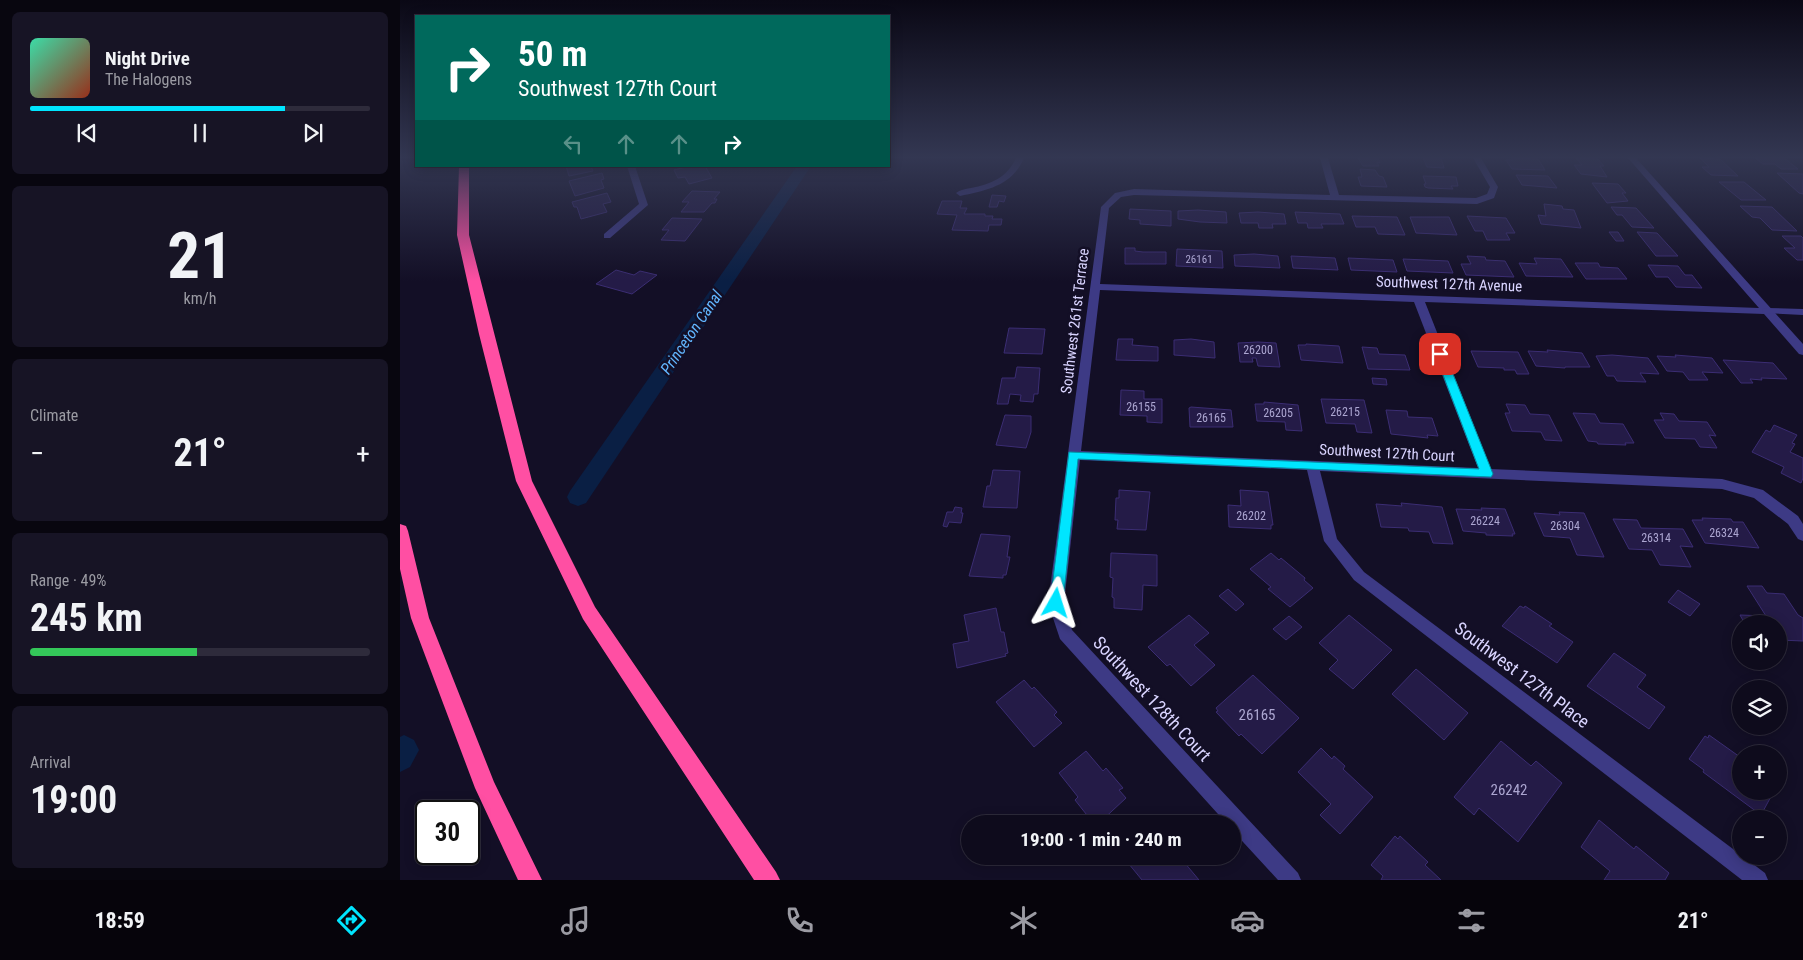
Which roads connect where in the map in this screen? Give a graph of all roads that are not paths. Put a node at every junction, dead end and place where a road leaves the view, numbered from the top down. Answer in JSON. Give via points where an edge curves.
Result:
{"nodes":[{"id":1,"x":464,"y":199,"type":"edge"},
{"id":2,"x":642,"y":199,"type":"edge"},
{"id":3,"x":1114,"y":199,"type":"edge"},
{"id":4,"x":1408,"y":199,"type":"edge"},
{"id":5,"x":1482,"y":199,"type":"edge"},
{"id":6,"x":1668,"y":199,"type":"edge"},
{"id":7,"x":607,"y":236,"type":"dead end"},
{"id":8,"x":1094,"y":287,"type":"junction"},
{"id":9,"x":1418,"y":298,"type":"junction"},
{"id":10,"x":1767,"y":311,"type":"junction"},
{"id":11,"x":1803,"y":312,"type":"edge"},
{"id":12,"x":1803,"y":351,"type":"edge"},
{"id":13,"x":1073,"y":455,"type":"junction"},
{"id":14,"x":1312,"y":466,"type":"junction"},
{"id":15,"x":1487,"y":474,"type":"junction"},
{"id":16,"x":400,"y":531,"type":"edge"},
{"id":17,"x":1803,"y":535,"type":"edge"},
{"id":18,"x":530,"y":880,"type":"edge"},
{"id":19,"x":768,"y":880,"type":"edge"},
{"id":20,"x":1291,"y":880,"type":"edge"},
{"id":21,"x":1758,"y":880,"type":"edge"}],
"edges":[{"from":1,"to":19,"type":"highway","via":[[463,234],[524,481],[589,613]]},
{"from":2,"to":7,"type":"street","via":[[644,205]]},
{"from":3,"to":8,"type":"street","name":"Southwest 261st Terrace","via":[[1105,207]]},
{"from":4,"to":5,"type":"street"},
{"from":6,"to":10,"type":"street"},
{"from":8,"to":9,"type":"street","name":"Southwest 127th Avenue"},
{"from":8,"to":13,"type":"street","name":"Southwest 261st Terrace"},
{"from":9,"to":10,"type":"street","name":"Southwest 127th Avenue"},
{"from":9,"to":15,"type":"street"},
{"from":10,"to":11,"type":"street","name":"Southwest 127th Avenue"},
{"from":10,"to":12,"type":"street"},
{"from":13,"to":14,"type":"street","name":"Southwest 127th Court"},
{"from":13,"to":20,"type":"street","name":"Southwest 128th Court","via":[[1056,603],[1065,634]]},
{"from":14,"to":15,"type":"street","name":"Southwest 127th Court"},
{"from":14,"to":21,"type":"street","name":"Southwest 127th Place","via":[[1331,541],[1360,576]]},
{"from":15,"to":17,"type":"street","name":"Southwest 127th Court","via":[[1722,484],[1758,494],[1793,520]]},
{"from":16,"to":18,"type":"highway","via":[[420,618],[486,788]]}]}
